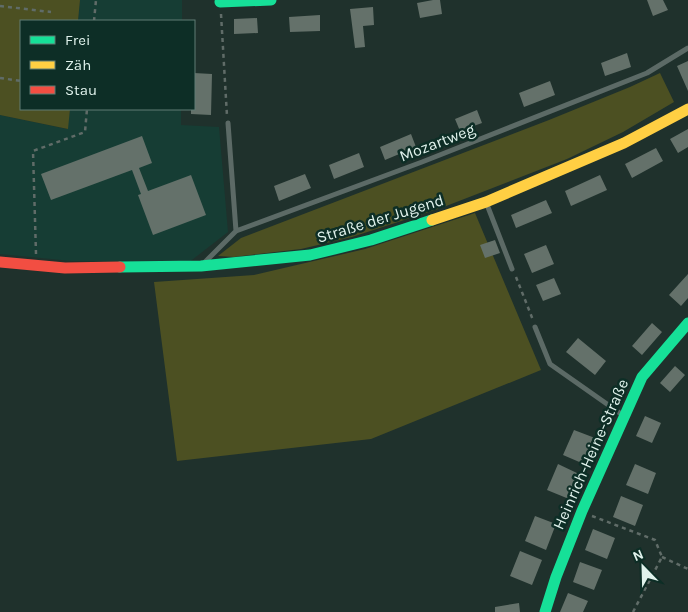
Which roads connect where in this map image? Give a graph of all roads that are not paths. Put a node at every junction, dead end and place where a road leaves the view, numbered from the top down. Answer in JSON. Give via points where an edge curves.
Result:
{"nodes":[{"id":1,"x":271,"y":0,"type":"edge"},
{"id":2,"x":220,"y":2,"type":"road end"},
{"id":3,"x":688,"y":48,"type":"edge"},
{"id":4,"x":688,"y":109,"type":"edge"},
{"id":5,"x":228,"y":124,"type":"road end"},
{"id":6,"x":486,"y":202,"type":"junction"},
{"id":7,"x":236,"y":231,"type":"junction"},
{"id":8,"x":0,"y":262,"type":"edge"},
{"id":9,"x":201,"y":266,"type":"junction"},
{"id":10,"x":512,"y":269,"type":"road end"},
{"id":11,"x":688,"y":323,"type":"edge"},
{"id":12,"x":536,"y":326,"type":"road end"},
{"id":13,"x":624,"y":416,"type":"junction"},
{"id":14,"x":545,"y":612,"type":"edge"}],
"edges":[{"from":1,"to":2,"type":"street"},
{"from":3,"to":7,"type":"lane","name":"Mozartweg","via":[[647,73]]},
{"from":4,"to":6,"type":"street","name":"Straße der Jugend","via":[[624,143]]},
{"from":5,"to":7,"type":"lane"},
{"from":6,"to":9,"type":"street","name":"Straße der Jugend","via":[[372,240],[310,255]]},
{"from":6,"to":10,"type":"lane"},
{"from":7,"to":9,"type":"lane","name":"Mozartweg"},
{"from":8,"to":9,"type":"street","name":"Straße der Jugend","via":[[65,268]]},
{"from":11,"to":13,"type":"street","name":"Heinrich-Heine-Straße","via":[[642,377]]},
{"from":12,"to":13,"type":"lane","via":[[550,364]]},
{"from":13,"to":14,"type":"street","name":"Heinrich-Heine-Straße","via":[[582,511]]}]}
